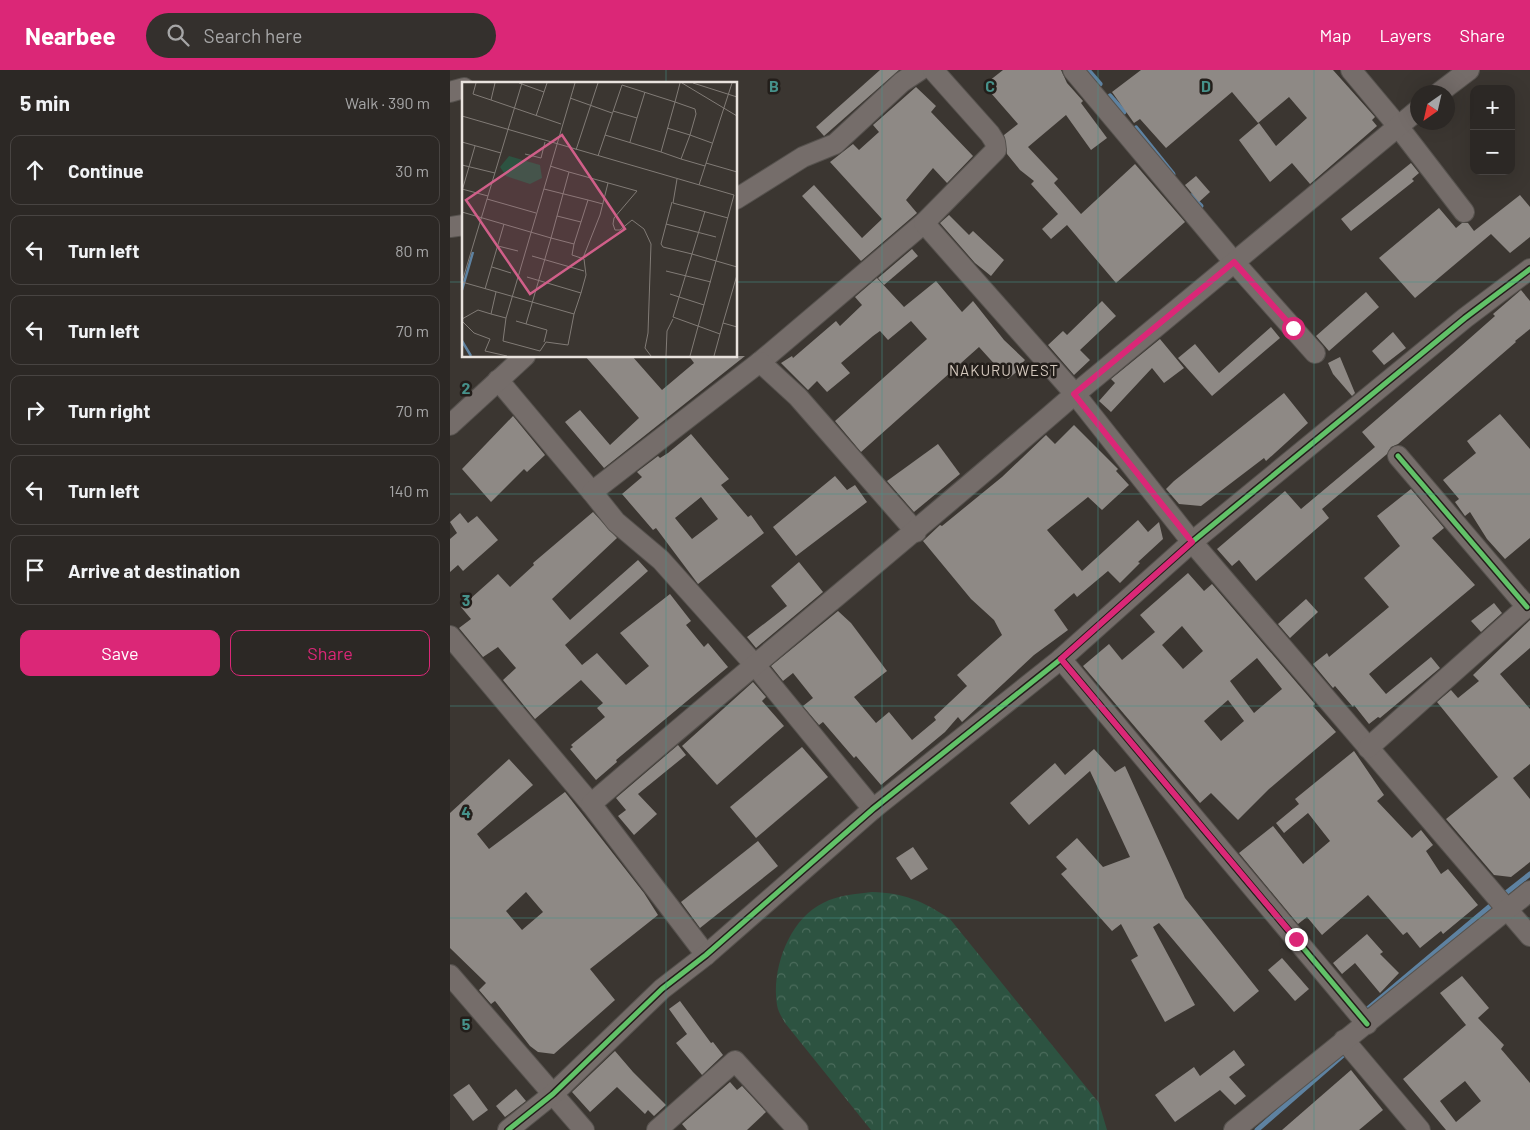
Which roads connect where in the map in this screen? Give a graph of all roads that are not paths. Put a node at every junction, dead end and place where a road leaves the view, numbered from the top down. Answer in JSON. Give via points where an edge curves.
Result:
{"nodes":[{"id":1,"x":920,"y":70,"type":"edge"},
{"id":2,"x":933,"y":70,"type":"edge"},
{"id":3,"x":1073,"y":70,"type":"edge"},
{"id":4,"x":1351,"y":70,"type":"edge"},
{"id":5,"x":1469,"y":70,"type":"edge"},
{"id":6,"x":1449,"y":85,"type":"edge"},
{"id":7,"x":1410,"y":116,"type":"edge"},
{"id":8,"x":1397,"y":125,"type":"junction"},
{"id":9,"x":738,"y":198,"type":"edge"},
{"id":10,"x":1464,"y":212,"type":"dead end"},
{"id":11,"x":924,"y":223,"type":"junction"},
{"id":12,"x":1234,"y":262,"type":"junction"},
{"id":13,"x":1530,"y":270,"type":"edge"},
{"id":14,"x":1315,"y":353,"type":"dead end"},
{"id":15,"x":522,"y":358,"type":"edge"},
{"id":16,"x":760,"y":362,"type":"junction"},
{"id":17,"x":498,"y":380,"type":"junction"},
{"id":18,"x":1074,"y":394,"type":"junction"},
{"id":19,"x":450,"y":424,"type":"edge"},
{"id":20,"x":1398,"y":456,"type":"dead end"},
{"id":21,"x":592,"y":492,"type":"junction"},
{"id":22,"x":916,"y":532,"type":"junction"},
{"id":23,"x":1192,"y":542,"type":"junction"},
{"id":24,"x":1528,"y":605,"type":"edge"},
{"id":25,"x":450,"y":636,"type":"edge"},
{"id":26,"x":1061,"y":659,"type":"junction"},
{"id":27,"x":754,"y":664,"type":"junction"},
{"id":28,"x":1368,"y":748,"type":"junction"},
{"id":29,"x":591,"y":804,"type":"junction"},
{"id":30,"x":873,"y":809,"type":"junction"},
{"id":31,"x":1530,"y":891,"type":"edge"},
{"id":32,"x":1508,"y":909,"type":"junction"},
{"id":33,"x":1530,"y":936,"type":"edge"},
{"id":34,"x":706,"y":955,"type":"junction"},
{"id":35,"x":450,"y":975,"type":"edge"},
{"id":36,"x":1367,"y":1024,"type":"junction"},
{"id":37,"x":1344,"y":1040,"type":"junction"},
{"id":38,"x":553,"y":1094,"type":"junction"},
{"id":39,"x":508,"y":1130,"type":"edge"},
{"id":40,"x":584,"y":1130,"type":"edge"},
{"id":41,"x":657,"y":1130,"type":"edge"},
{"id":42,"x":798,"y":1130,"type":"edge"},
{"id":43,"x":1234,"y":1130,"type":"edge"},
{"id":44,"x":1420,"y":1130,"type":"edge"}],
"edges":[{"from":1,"to":9,"type":"street","via":[[902,82],[835,144],[795,162]]},
{"from":2,"to":11,"type":"street","via":[[990,134],[996,150]]},
{"from":3,"to":12,"type":"street"},
{"from":4,"to":8,"type":"street"},
{"from":5,"to":6,"type":"street"},
{"from":7,"to":8,"type":"street"},
{"from":8,"to":10,"type":"street"},
{"from":8,"to":12,"type":"street"},
{"from":11,"to":16,"type":"street"},
{"from":11,"to":18,"type":"street"},
{"from":12,"to":14,"type":"street"},
{"from":12,"to":18,"type":"street"},
{"from":13,"to":23,"type":"street","via":[[1465,318]]},
{"from":15,"to":17,"type":"street"},
{"from":16,"to":21,"type":"street"},
{"from":16,"to":22,"type":"street","via":[[798,397]]},
{"from":17,"to":19,"type":"street"},
{"from":17,"to":21,"type":"street"},
{"from":18,"to":22,"type":"street"},
{"from":18,"to":23,"type":"street"},
{"from":20,"to":24,"type":"street"},
{"from":21,"to":27,"type":"street","via":[[616,522],[661,560]]},
{"from":22,"to":27,"type":"street"},
{"from":23,"to":26,"type":"street"},
{"from":23,"to":28,"type":"street"},
{"from":24,"to":28,"type":"street"},
{"from":25,"to":29,"type":"street"},
{"from":26,"to":30,"type":"street"},
{"from":26,"to":36,"type":"street"},
{"from":27,"to":29,"type":"street"},
{"from":27,"to":30,"type":"street"},
{"from":28,"to":32,"type":"street"},
{"from":29,"to":34,"type":"street"},
{"from":30,"to":34,"type":"street"},
{"from":31,"to":32,"type":"street"},
{"from":32,"to":33,"type":"street"},
{"from":32,"to":36,"type":"street"},
{"from":34,"to":38,"type":"street","via":[[662,989]]},
{"from":35,"to":38,"type":"street"},
{"from":36,"to":37,"type":"street"},
{"from":37,"to":43,"type":"street"},
{"from":37,"to":44,"type":"street"},
{"from":38,"to":39,"type":"street"},
{"from":38,"to":40,"type":"street"},
{"from":41,"to":42,"type":"street","via":[[735,1061]]}]}
